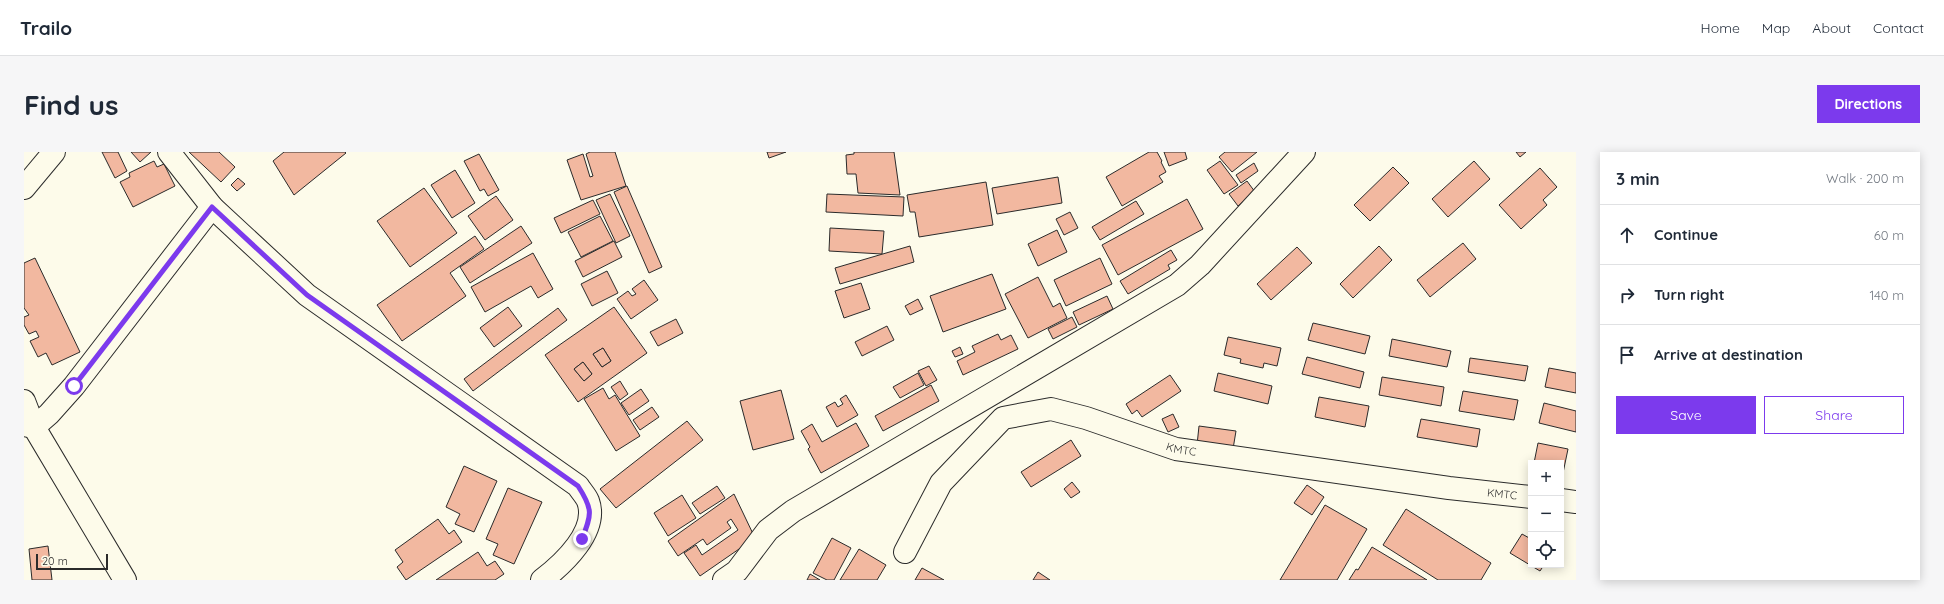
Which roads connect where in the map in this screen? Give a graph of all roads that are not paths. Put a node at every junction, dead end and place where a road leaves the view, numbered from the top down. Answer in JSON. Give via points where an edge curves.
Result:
{"nodes":[{"id":1,"x":54,"y":152,"type":"edge"},
{"id":2,"x":169,"y":152,"type":"edge"},
{"id":3,"x":1304,"y":152,"type":"edge"},
{"id":4,"x":24,"y":188,"type":"edge"},
{"id":5,"x":212,"y":207,"type":"junction"},
{"id":6,"x":24,"y":401,"type":"edge"},
{"id":7,"x":29,"y":426,"type":"edge"},
{"id":8,"x":1528,"y":497,"type":"edge"},
{"id":9,"x":1564,"y":500,"type":"edge"},
{"id":10,"x":1576,"y":502,"type":"edge"},
{"id":11,"x":905,"y":552,"type":"dead end"},
{"id":12,"x":125,"y":580,"type":"edge"},
{"id":13,"x":542,"y":580,"type":"edge"},
{"id":14,"x":724,"y":580,"type":"edge"}],
"edges":[{"from":1,"to":4,"type":"street"},
{"from":2,"to":5,"type":"street"},
{"from":3,"to":14,"type":"street","via":[[1200,265],[1183,280],[793,511],[768,530],[737,571]]},
{"from":5,"to":7,"type":"street","via":[[74,386],[49,414]]},
{"from":5,"to":13,"type":"street","via":[[307,295],[578,486],[588,502],[589,520],[582,539],[562,565]]},
{"from":6,"to":7,"type":"street"},
{"from":7,"to":12,"type":"street"},
{"from":8,"to":11,"type":"street","name":"KMTC","via":[[1449,488],[1176,449],[1086,418],[1051,409],[1003,418],[941,483]]},
{"from":9,"to":10,"type":"street"}]}
